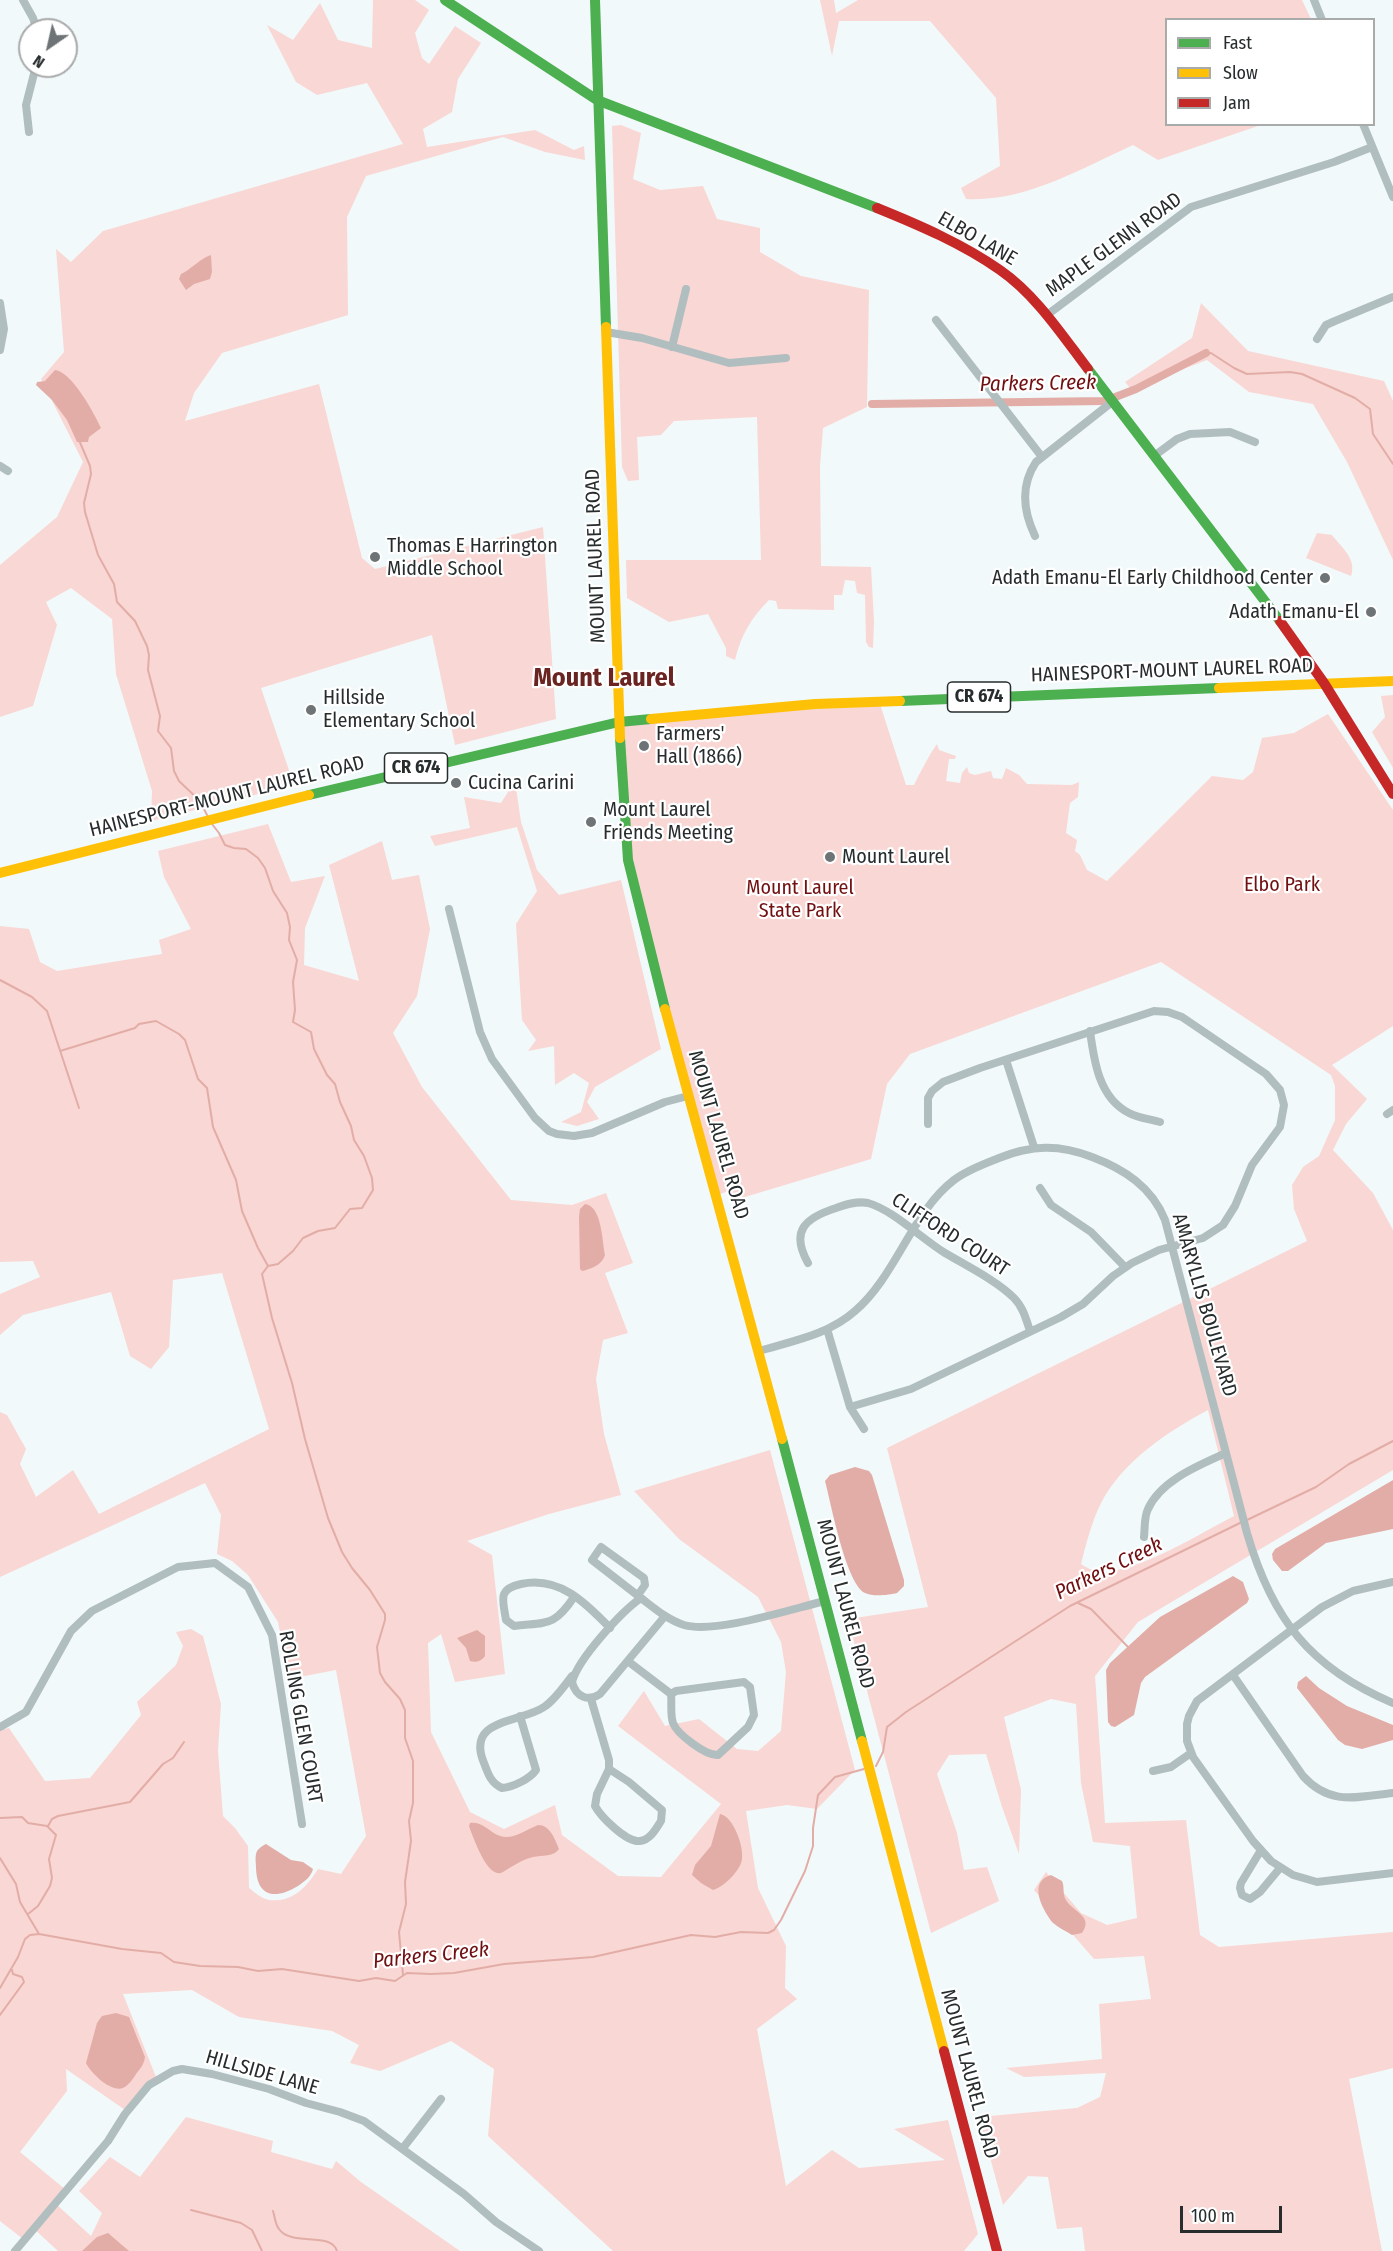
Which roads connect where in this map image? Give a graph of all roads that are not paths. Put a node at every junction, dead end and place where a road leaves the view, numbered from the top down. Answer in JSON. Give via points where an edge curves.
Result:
{"nodes":[{"id":1,"x":22,"y":0,"type":"edge"},
{"id":2,"x":445,"y":0,"type":"edge"},
{"id":3,"x":595,"y":0,"type":"edge"},
{"id":4,"x":1314,"y":0,"type":"edge"},
{"id":5,"x":33,"y":18,"type":"edge"},
{"id":6,"x":1321,"y":18,"type":"edge"},
{"id":7,"x":33,"y":78,"type":"edge"},
{"id":8,"x":597,"y":100,"type":"junction"},
{"id":9,"x":1365,"y":126,"type":"edge"},
{"id":10,"x":29,"y":132,"type":"dead end"},
{"id":11,"x":1372,"y":147,"type":"junction"},
{"id":12,"x":1393,"y":197,"type":"edge"},
{"id":13,"x":686,"y":289,"type":"dead end"},
{"id":14,"x":1393,"y":297,"type":"edge"},
{"id":15,"x":0,"y":303,"type":"edge"},
{"id":16,"x":1047,"y":315,"type":"junction"},
{"id":17,"x":936,"y":320,"type":"dead end"},
{"id":18,"x":606,"y":332,"type":"junction"},
{"id":19,"x":1317,"y":339,"type":"dead end"},
{"id":20,"x":672,"y":347,"type":"junction"},
{"id":21,"x":0,"y":350,"type":"edge"},
{"id":22,"x":786,"y":358,"type":"dead end"},
{"id":23,"x":1112,"y":402,"type":"junction"},
{"id":24,"x":1255,"y":442,"type":"dead end"},
{"id":25,"x":1155,"y":456,"type":"junction"},
{"id":26,"x":1042,"y":457,"type":"junction"},
{"id":27,"x":0,"y":466,"type":"edge"},
{"id":28,"x":8,"y":471,"type":"dead end"},
{"id":29,"x":1035,"y":536,"type":"dead end"},
{"id":30,"x":1393,"y":681,"type":"edge"},
{"id":31,"x":1324,"y":683,"type":"junction"},
{"id":32,"x":619,"y":723,"type":"junction"},
{"id":33,"x":1393,"y":794,"type":"edge"},
{"id":34,"x":0,"y":873,"type":"edge"},
{"id":35,"x":449,"y":909,"type":"dead end"},
{"id":36,"x":1090,"y":1031,"type":"junction"},
{"id":37,"x":1006,"y":1060,"type":"junction"},
{"id":38,"x":688,"y":1096,"type":"junction"},
{"id":39,"x":1160,"y":1122,"type":"dead end"},
{"id":40,"x":928,"y":1124,"type":"dead end"},
{"id":41,"x":1034,"y":1147,"type":"junction"},
{"id":42,"x":1040,"y":1188,"type":"dead end"},
{"id":43,"x":914,"y":1230,"type":"junction"},
{"id":44,"x":1173,"y":1247,"type":"junction"},
{"id":45,"x":808,"y":1263,"type":"dead end"},
{"id":46,"x":1125,"y":1267,"type":"junction"},
{"id":47,"x":827,"y":1329,"type":"junction"},
{"id":48,"x":1030,"y":1331,"type":"junction"},
{"id":49,"x":759,"y":1351,"type":"junction"},
{"id":50,"x":850,"y":1407,"type":"junction"},
{"id":51,"x":864,"y":1430,"type":"dead end"},
{"id":52,"x":1226,"y":1454,"type":"junction"},
{"id":53,"x":1144,"y":1537,"type":"dead end"},
{"id":54,"x":1393,"y":1582,"type":"edge"},
{"id":55,"x":574,"y":1597,"type":"junction"},
{"id":56,"x":639,"y":1597,"type":"junction"},
{"id":57,"x":825,"y":1601,"type":"junction"},
{"id":58,"x":665,"y":1616,"type":"junction"},
{"id":59,"x":610,"y":1628,"type":"junction"},
{"id":60,"x":1292,"y":1630,"type":"junction"},
{"id":61,"x":629,"y":1662,"type":"junction"},
{"id":62,"x":575,"y":1673,"type":"junction"},
{"id":63,"x":1233,"y":1675,"type":"junction"},
{"id":64,"x":671,"y":1694,"type":"junction"},
{"id":65,"x":591,"y":1699,"type":"junction"},
{"id":66,"x":1393,"y":1703,"type":"edge"},
{"id":67,"x":520,"y":1716,"type":"junction"},
{"id":68,"x":0,"y":1727,"type":"edge"},
{"id":69,"x":1191,"y":1753,"type":"junction"},
{"id":70,"x":609,"y":1769,"type":"junction"},
{"id":71,"x":1153,"y":1771,"type":"dead end"},
{"id":72,"x":1393,"y":1793,"type":"edge"},
{"id":73,"x":302,"y":1824,"type":"dead end"},
{"id":74,"x":1261,"y":1851,"type":"junction"},
{"id":75,"x":1277,"y":1871,"type":"junction"},
{"id":76,"x":1393,"y":1873,"type":"edge"},
{"id":77,"x":441,"y":2099,"type":"dead end"},
{"id":78,"x":403,"y":2148,"type":"junction"},
{"id":79,"x":15,"y":2251,"type":"edge"},
{"id":80,"x":538,"y":2251,"type":"edge"},
{"id":81,"x":997,"y":2251,"type":"edge"}],
"edges":[{"from":1,"to":5,"type":"street"},
{"from":2,"to":8,"type":"main road","name":"ELBO LANE"},
{"from":3,"to":8,"type":"main road","name":"MOUNT LAUREL ROAD"},
{"from":4,"to":6,"type":"street"},
{"from":7,"to":10,"type":"street","via":[[26,105]]},
{"from":8,"to":16,"type":"main road","name":"ELBO LANE","via":[[941,236],[1011,278]]},
{"from":8,"to":18,"type":"main road","name":"MOUNT LAUREL ROAD"},
{"from":9,"to":11,"type":"street"},
{"from":11,"to":12,"type":"street"},
{"from":11,"to":16,"type":"street","name":"MAPLE GLENN ROAD","via":[[1191,207]]},
{"from":13,"to":20,"type":"street"},
{"from":14,"to":19,"type":"street","via":[[1335,321]]},
{"from":15,"to":21,"type":"street","via":[[4,328]]},
{"from":16,"to":23,"type":"main road","name":"ELBO LANE"},
{"from":17,"to":26,"type":"street"},
{"from":18,"to":20,"type":"street"},
{"from":18,"to":32,"type":"main road","name":"MOUNT LAUREL ROAD"},
{"from":20,"to":22,"type":"street","via":[[729,363]]},
{"from":23,"to":25,"type":"main road","name":"ELBO LANE"},
{"from":23,"to":26,"type":"street"},
{"from":24,"to":25,"type":"street","via":[[1230,432],[1190,434]]},
{"from":25,"to":31,"type":"main road","name":"ELBO LANE"},
{"from":26,"to":29,"type":"street","via":[[1030,471],[1024,497]]},
{"from":27,"to":28,"type":"street"},
{"from":30,"to":31,"type":"main road","name":"HAINESPORT-MOUNT LAUREL ROAD","number":"CR 674"},
{"from":31,"to":32,"type":"main road","name":"HAINESPORT-MOUNT LAUREL ROAD","number":"CR 674","via":[[803,705]]},
{"from":31,"to":33,"type":"main road","name":"ELBO LANE"},
{"from":32,"to":34,"type":"main road","name":"HAINESPORT-MOUNT LAUREL ROAD","number":"CR 674","via":[[393,774]]},
{"from":32,"to":38,"type":"main road","name":"MOUNT LAUREL ROAD","via":[[628,860]]},
{"from":35,"to":38,"type":"street","via":[[487,1050],[542,1126],[557,1134],[583,1136]]},
{"from":36,"to":37,"type":"street"},
{"from":36,"to":39,"type":"street","via":[[1095,1060],[1110,1098],[1126,1112]]},
{"from":36,"to":44,"type":"street","via":[[1147,1012],[1168,1012],[1189,1021],[1266,1074],[1280,1090],[1284,1105],[1280,1127],[1252,1166],[1227,1219],[1208,1236]]},
{"from":37,"to":40,"type":"street","via":[[937,1086],[928,1098]]},
{"from":37,"to":41,"type":"street"},
{"from":38,"to":49,"type":"main road","name":"MOUNT LAUREL ROAD"},
{"from":41,"to":43,"type":"street","name":"AMARYLLIS BOULEVARD","via":[[975,1168],[954,1180]]},
{"from":41,"to":44,"type":"street","name":"AMARYLLIS BOULEVARD","via":[[1071,1150],[1128,1173],[1150,1193],[1161,1210]]},
{"from":42,"to":46,"type":"street","via":[[1051,1205],[1091,1232]]},
{"from":43,"to":45,"type":"street","name":"CLIFFORD COURT","via":[[884,1210],[856,1202],[813,1217],[802,1230],[799,1244]]},
{"from":43,"to":47,"type":"street","name":"AMARYLLIS BOULEVARD","via":[[869,1298]]},
{"from":43,"to":48,"type":"street","name":"CLIFFORD COURT","via":[[1012,1296]]},
{"from":44,"to":46,"type":"street"},
{"from":44,"to":52,"type":"street","name":"AMARYLLIS BOULEVARD"},
{"from":46,"to":48,"type":"street","via":[[1083,1304]]},
{"from":47,"to":49,"type":"street","name":"AMARYLLIS BOULEVARD"},
{"from":47,"to":50,"type":"street"},
{"from":48,"to":50,"type":"street","via":[[911,1389]]},
{"from":49,"to":57,"type":"main road","name":"MOUNT LAUREL ROAD"},
{"from":50,"to":51,"type":"street"},
{"from":52,"to":53,"type":"street","via":[[1196,1467],[1157,1496],[1146,1515]]},
{"from":52,"to":60,"type":"street","name":"AMARYLLIS BOULEVARD","via":[[1258,1567],[1272,1600]]},
{"from":54,"to":60,"type":"street","via":[[1345,1594]]},
{"from":55,"to":55,"type":"street","via":[[560,1586],[546,1582],[511,1586],[503,1595],[506,1620],[514,1626],[551,1622]]},
{"from":55,"to":59,"type":"street"},
{"from":56,"to":56,"type":"street","via":[[592,1560],[601,1546],[644,1578]]},
{"from":56,"to":58,"type":"street"},
{"from":56,"to":59,"type":"street"},
{"from":57,"to":58,"type":"street","via":[[705,1627]]},
{"from":57,"to":81,"type":"main road","name":"MOUNT LAUREL ROAD"},
{"from":58,"to":61,"type":"street"},
{"from":59,"to":62,"type":"street"},
{"from":60,"to":63,"type":"street"},
{"from":60,"to":66,"type":"street","name":"AMARYLLIS BOULEVARD","via":[[1336,1674]]},
{"from":61,"to":64,"type":"street"},
{"from":61,"to":65,"type":"street"},
{"from":62,"to":65,"type":"street","via":[[574,1688],[583,1698]]},
{"from":62,"to":67,"type":"street","via":[[549,1704]]},
{"from":63,"to":69,"type":"street","via":[[1192,1708],[1187,1724]]},
{"from":63,"to":72,"type":"street","via":[[1303,1776],[1316,1788],[1340,1798]]},
{"from":64,"to":64,"type":"street","via":[[744,1682],[750,1687],[754,1715],[748,1727],[712,1756],[677,1729]]},
{"from":65,"to":70,"type":"street"},
{"from":67,"to":67,"type":"street","via":[[491,1727],[480,1742],[482,1760],[492,1782],[502,1788],[536,1770]]},
{"from":68,"to":73,"type":"street","name":"ROLLING GLEN COURT","via":[[26,1712],[71,1631],[92,1611],[178,1567],[216,1563],[248,1587],[272,1635]]},
{"from":69,"to":71,"type":"street","via":[[1171,1767]]},
{"from":69,"to":74,"type":"street"},
{"from":70,"to":70,"type":"street","via":[[595,1806],[626,1837],[644,1840],[661,1821],[662,1810]]},
{"from":74,"to":75,"type":"street"},
{"from":74,"to":75,"type":"street","via":[[1241,1883],[1242,1895],[1254,1897]]},
{"from":75,"to":76,"type":"street","via":[[1317,1882]]},
{"from":77,"to":78,"type":"street"},
{"from":78,"to":79,"type":"street","name":"HILLSIDE LANE","via":[[369,2124],[340,2112],[212,2074],[173,2071],[149,2085],[108,2141]]},
{"from":78,"to":80,"type":"street","name":"HILLSIDE LANE"}]}
